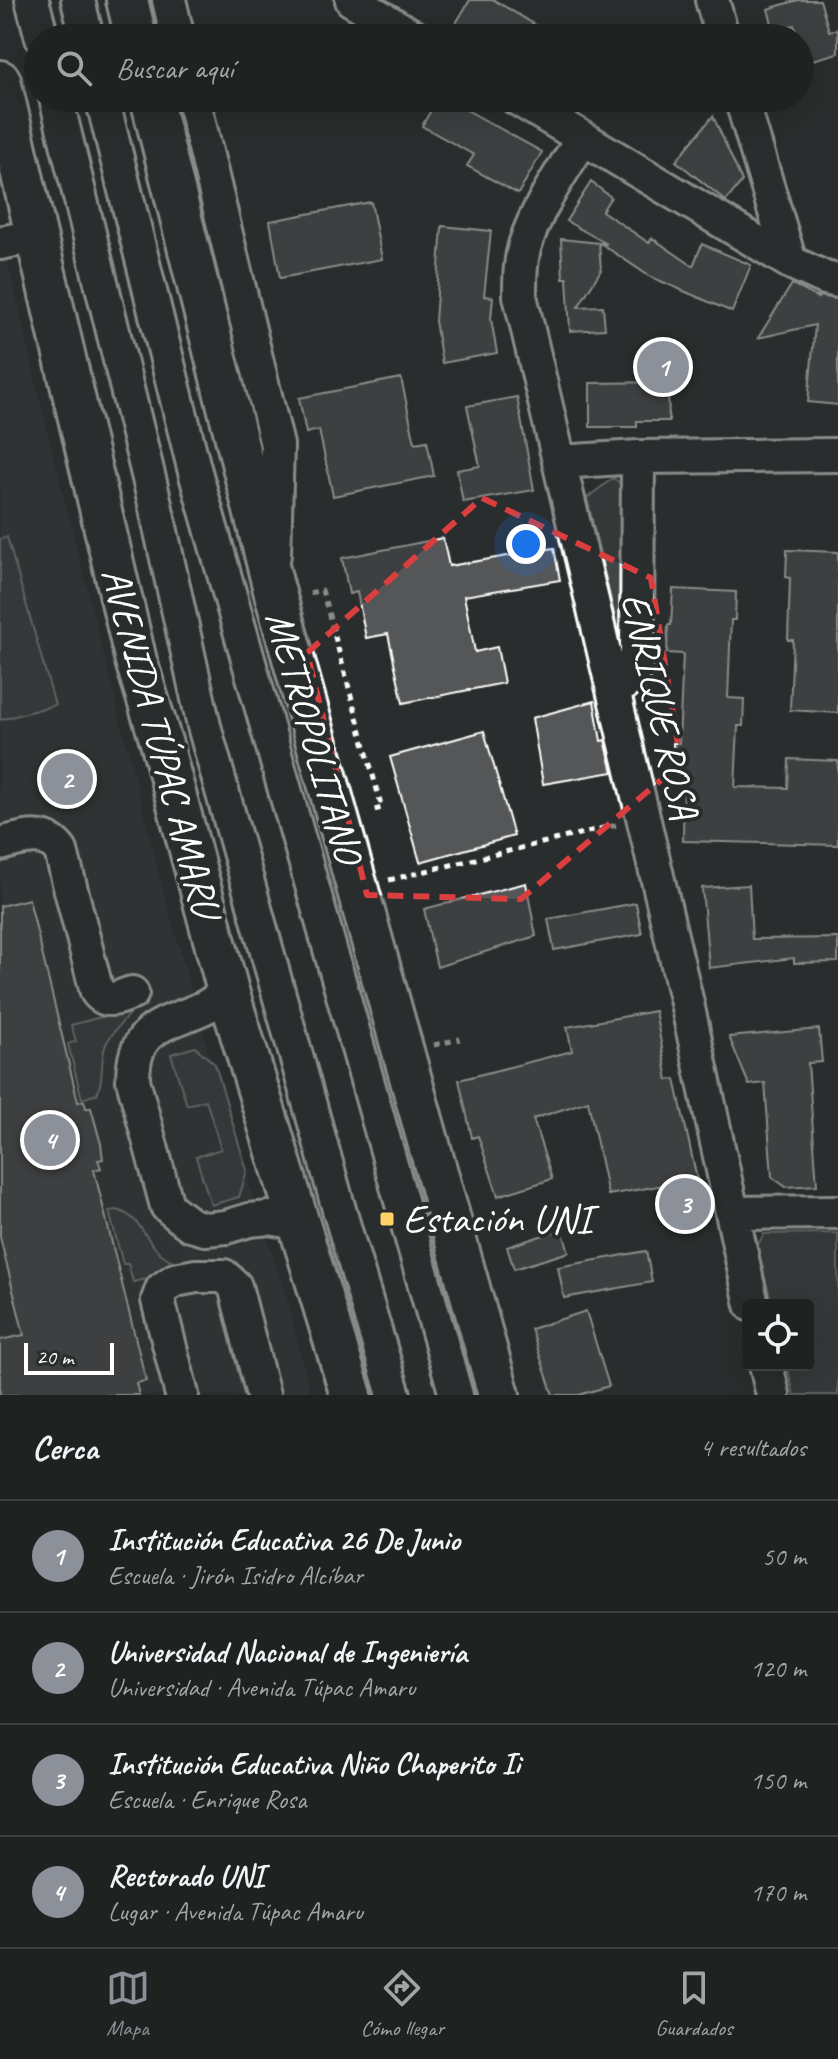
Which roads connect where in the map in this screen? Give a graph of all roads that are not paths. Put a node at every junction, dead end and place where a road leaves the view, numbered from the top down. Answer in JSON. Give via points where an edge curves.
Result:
{"nodes":[{"id":1,"x":32,"y":0,"type":"edge"},
{"id":2,"x":78,"y":0,"type":"edge"},
{"id":3,"x":127,"y":0,"type":"edge"},
{"id":4,"x":169,"y":0,"type":"edge"},
{"id":5,"x":352,"y":0,"type":"edge"},
{"id":6,"x":712,"y":0,"type":"edge"},
{"id":7,"x":38,"y":24,"type":"edge"},
{"id":8,"x":84,"y":24,"type":"edge"},
{"id":9,"x":133,"y":24,"type":"edge"},
{"id":10,"x":175,"y":24,"type":"edge"},
{"id":11,"x":392,"y":24,"type":"edge"},
{"id":12,"x":719,"y":24,"type":"edge"},
{"id":13,"x":0,"y":81,"type":"edge"},
{"id":14,"x":59,"y":112,"type":"edge"},
{"id":15,"x":105,"y":112,"type":"edge"},
{"id":16,"x":155,"y":112,"type":"edge"},
{"id":17,"x":196,"y":112,"type":"edge"},
{"id":18,"x":539,"y":112,"type":"edge"},
{"id":19,"x":745,"y":112,"type":"edge"},
{"id":20,"x":583,"y":138,"type":"junction"},
{"id":21,"x":18,"y":240,"type":"edge"},
{"id":22,"x":790,"y":262,"type":"junction"},
{"id":23,"x":838,"y":281,"type":"edge"},
{"id":24,"x":838,"y":455,"type":"edge"},
{"id":25,"x":638,"y":457,"type":"junction"},
{"id":26,"x":559,"y":462,"type":"junction"},
{"id":27,"x":275,"y":593,"type":"junction"},
{"id":28,"x":613,"y":686,"type":"junction"},
{"id":29,"x":0,"y":844,"type":"edge"},
{"id":30,"x":228,"y":991,"type":"junction"},
{"id":31,"x":132,"y":993,"type":"dead end"},
{"id":32,"x":838,"y":1212,"type":"edge"},
{"id":33,"x":734,"y":1213,"type":"junction"},
{"id":34,"x":297,"y":1223,"type":"junction"},
{"id":35,"x":751,"y":1299,"type":"edge"},
{"id":36,"x":767,"y":1371,"type":"edge"},
{"id":37,"x":182,"y":1395,"type":"edge"},
{"id":38,"x":263,"y":1395,"type":"edge"},
{"id":39,"x":351,"y":1395,"type":"edge"},
{"id":40,"x":394,"y":1395,"type":"edge"},
{"id":41,"x":456,"y":1395,"type":"edge"},
{"id":42,"x":499,"y":1395,"type":"edge"},
{"id":43,"x":773,"y":1395,"type":"edge"}],
"edges":[{"from":1,"to":7,"type":"street"},
{"from":2,"to":8,"type":"street"},
{"from":3,"to":9,"type":"main road"},
{"from":4,"to":10,"type":"street"},
{"from":5,"to":11,"type":"street"},
{"from":6,"to":12,"type":"street"},
{"from":13,"to":21,"type":"main road","name":"AVENIDA TÚPAC AMARU"},
{"from":14,"to":40,"type":"street","via":[[204,726]]},
{"from":15,"to":41,"type":"street","name":"METROPOLITANO","via":[[198,483]]},
{"from":16,"to":27,"type":"main road"},
{"from":17,"to":27,"type":"street","via":[[277,445]]},
{"from":18,"to":20,"type":"street"},
{"from":19,"to":22,"type":"street"},
{"from":20,"to":22,"type":"street"},
{"from":20,"to":26,"type":"street","name":"ENRIQUE ROSA","via":[[542,207],[520,267],[520,296]]},
{"from":21,"to":30,"type":"main road","name":"AVENIDA TÚPAC AMARU"},
{"from":22,"to":23,"type":"street"},
{"from":24,"to":25,"type":"street"},
{"from":25,"to":26,"type":"street"},
{"from":25,"to":28,"type":"street","via":[[637,660],[630,680]]},
{"from":26,"to":28,"type":"street","name":"ENRIQUE ROSA"},
{"from":27,"to":42,"type":"main road"},
{"from":28,"to":33,"type":"street","name":"ENRIQUE ROSA"},
{"from":29,"to":31,"type":"street","via":[[40,837],[56,843],[97,992],[109,1000]]},
{"from":30,"to":34,"type":"main road","name":"AVENIDA TÚPAC AMARU"},
{"from":30,"to":34,"type":"street","via":[[158,1026],[133,1063],[167,1206],[205,1229],[270,1218]]},
{"from":32,"to":33,"type":"street"},
{"from":33,"to":35,"type":"street","name":"ENRIQUE ROSA"},
{"from":34,"to":39,"type":"main road","name":"AVENIDA TÚPAC AMARU"},
{"from":36,"to":43,"type":"street"},
{"from":37,"to":38,"type":"street","via":[[158,1300],[162,1289],[175,1280],[224,1276],[235,1286]]}]}
